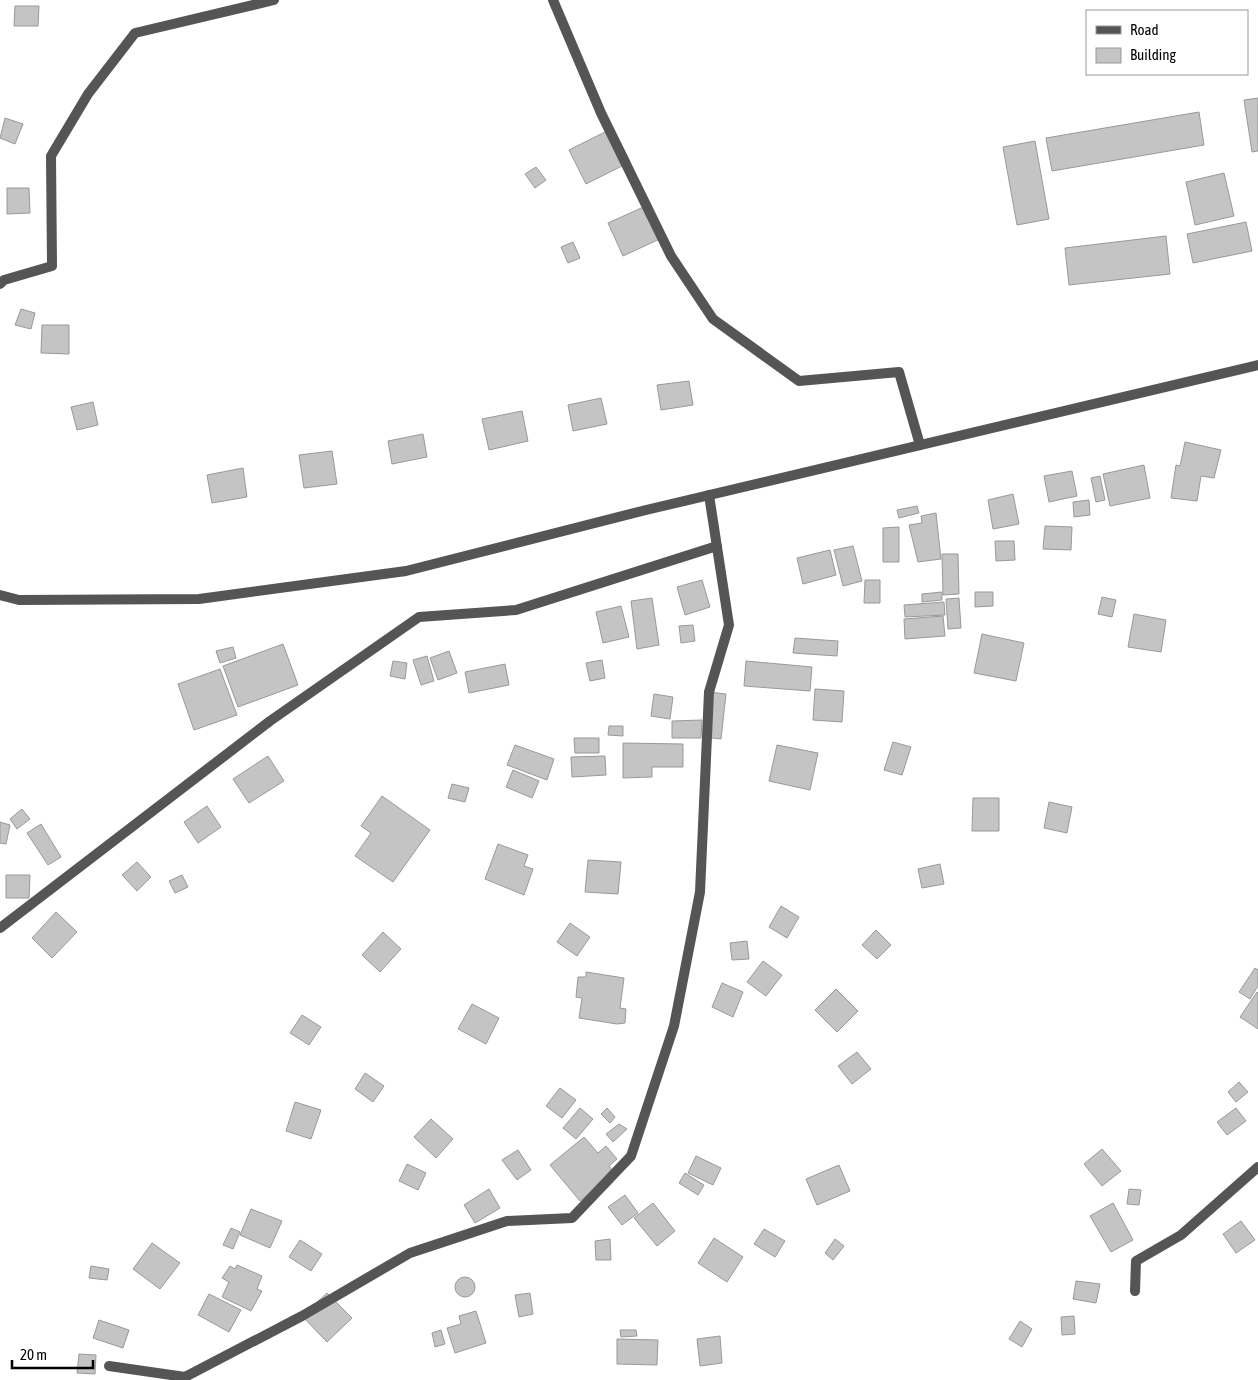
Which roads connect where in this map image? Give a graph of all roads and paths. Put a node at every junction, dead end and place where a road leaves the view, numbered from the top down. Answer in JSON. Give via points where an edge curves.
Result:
{"nodes":[{"id":1,"x":274,"y":0,"type":"edge"},
{"id":2,"x":553,"y":0,"type":"edge"},
{"id":3,"x":0,"y":284,"type":"edge"},
{"id":4,"x":1258,"y":365,"type":"edge"},
{"id":5,"x":920,"y":445,"type":"junction"},
{"id":6,"x":709,"y":495,"type":"junction"},
{"id":7,"x":717,"y":546,"type":"junction"},
{"id":8,"x":0,"y":595,"type":"edge"},
{"id":9,"x":0,"y":928,"type":"edge"},
{"id":10,"x":1258,"y":1167,"type":"edge"},
{"id":11,"x":1135,"y":1291,"type":"dead end"},
{"id":12,"x":110,"y":1366,"type":"dead end"}],
"edges":[{"from":1,"to":3,"type":"street","via":[[136,33],[88,94],[51,156],[52,266]]},
{"from":2,"to":5,"type":"street","via":[[601,113],[671,256],[713,319],[799,382],[899,372]]},
{"from":4,"to":5,"type":"street"},
{"from":5,"to":6,"type":"street"},
{"from":6,"to":7,"type":"street"},
{"from":6,"to":8,"type":"street","via":[[406,571],[199,599],[19,600]]},
{"from":7,"to":9,"type":"street","via":[[516,610],[419,617],[270,722]]},
{"from":7,"to":12,"type":"street","via":[[729,625],[709,692],[700,892],[674,1026],[631,1156],[572,1218],[507,1221],[410,1253],[302,1316],[185,1377]]},
{"from":10,"to":11,"type":"street","via":[[1180,1236],[1136,1261]]}]}
